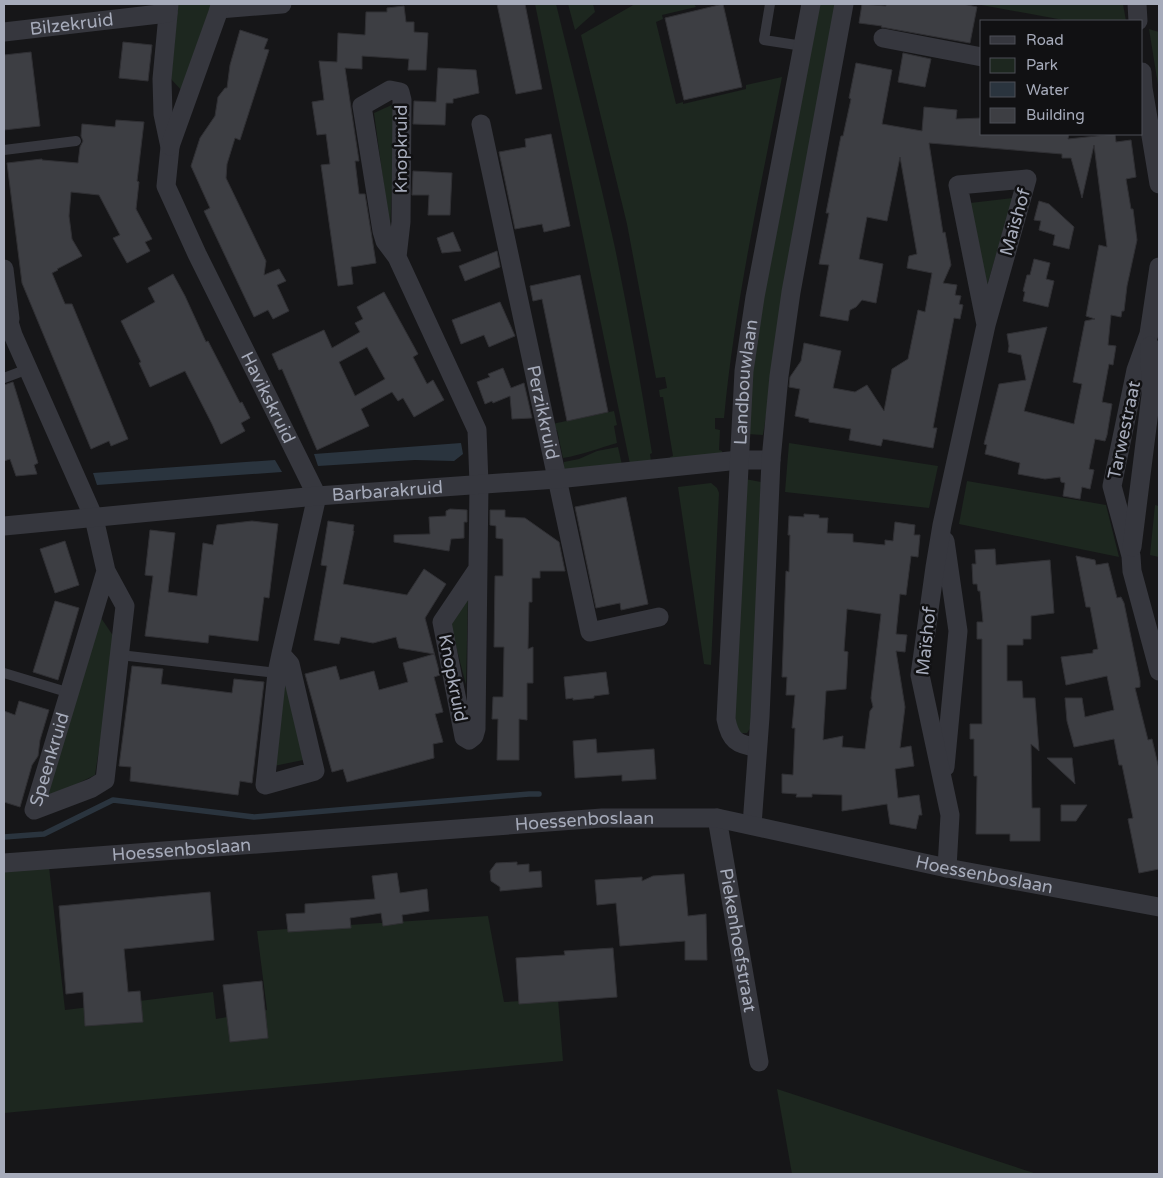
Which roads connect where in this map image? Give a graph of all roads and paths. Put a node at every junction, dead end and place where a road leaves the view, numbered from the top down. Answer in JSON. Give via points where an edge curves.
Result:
{"nodes":[{"id":1,"x":282,"y":4,"type":"edge"},
{"id":2,"x":770,"y":4,"type":"edge"},
{"id":3,"x":811,"y":4,"type":"edge"},
{"id":4,"x":844,"y":4,"type":"edge"},
{"id":5,"x":1137,"y":4,"type":"edge"},
{"id":6,"x":220,"y":7,"type":"edge"},
{"id":7,"x":169,"y":9,"type":"edge"},
{"id":8,"x":1138,"y":20,"type":"edge"},
{"id":9,"x":4,"y":32,"type":"edge"},
{"id":10,"x":882,"y":38,"type":"dead end"},
{"id":11,"x":803,"y":46,"type":"junction"},
{"id":12,"x":980,"y":57,"type":"edge"},
{"id":13,"x":1143,"y":89,"type":"edge"},
{"id":14,"x":481,"y":124,"type":"dead end"},
{"id":15,"x":76,"y":141,"type":"dead end"},
{"id":16,"x":170,"y":147,"type":"junction"},
{"id":17,"x":4,"y":150,"type":"edge"},
{"id":18,"x":1159,"y":184,"type":"edge"},
{"id":19,"x":397,"y":257,"type":"junction"},
{"id":20,"x":1159,"y":267,"type":"edge"},
{"id":21,"x":4,"y":269,"type":"edge"},
{"id":22,"x":4,"y":306,"type":"edge"},
{"id":23,"x":986,"y":326,"type":"junction"},
{"id":24,"x":11,"y":328,"type":"junction"},
{"id":25,"x":1149,"y":334,"type":"junction"},
{"id":26,"x":28,"y":369,"type":"junction"},
{"id":27,"x":4,"y":378,"type":"edge"},
{"id":28,"x":739,"y":460,"type":"junction"},
{"id":29,"x":771,"y":460,"type":"junction"},
{"id":30,"x":557,"y":480,"type":"junction"},
{"id":31,"x":479,"y":484,"type":"junction"},
{"id":32,"x":317,"y":496,"type":"junction"},
{"id":33,"x":94,"y":518,"type":"junction"},
{"id":34,"x":942,"y":525,"type":"junction"},
{"id":35,"x":4,"y":526,"type":"edge"},
{"id":36,"x":1131,"y":556,"type":"junction"},
{"id":37,"x":477,"y":570,"type":"junction"},
{"id":38,"x":106,"y":571,"type":"junction"},
{"id":39,"x":659,"y":617,"type":"dead end"},
{"id":40,"x":282,"y":654,"type":"junction"},
{"id":41,"x":120,"y":655,"type":"junction"},
{"id":42,"x":1159,"y":672,"type":"edge"},
{"id":43,"x":4,"y":673,"type":"edge"},
{"id":44,"x":278,"y":673,"type":"junction"},
{"id":45,"x":70,"y":693,"type":"junction"},
{"id":46,"x":757,"y":747,"type":"junction"},
{"id":47,"x":944,"y":785,"type":"junction"},
{"id":48,"x":717,"y":818,"type":"junction"},
{"id":49,"x":752,"y":825,"type":"junction"},
{"id":50,"x":4,"y":863,"type":"edge"},
{"id":51,"x":947,"y":868,"type":"junction"},
{"id":52,"x":1159,"y":907,"type":"edge"},
{"id":53,"x":759,"y":1062,"type":"dead end"}],
"edges":[{"from":1,"to":6,"type":"street"},
{"from":2,"to":11,"type":"lane","via":[[764,40]]},
{"from":3,"to":11,"type":"street","name":"Landbouwlaan"},
{"from":4,"to":29,"type":"street","name":"Landbouwlaan","via":[[791,292],[778,376]]},
{"from":5,"to":8,"type":"street"},
{"from":6,"to":16,"type":"street","name":"Havikskruid"},
{"from":7,"to":9,"type":"street","name":"Bilzekruid"},
{"from":7,"to":16,"type":"street","name":"Havikskruid","via":[[162,79],[163,114]]},
{"from":10,"to":12,"type":"street"},
{"from":11,"to":28,"type":"street","name":"Landbouwlaan","via":[[755,297],[744,371]]},
{"from":13,"to":18,"type":"street"},
{"from":14,"to":30,"type":"street","name":"Perzikkruid"},
{"from":15,"to":17,"type":"lane"},
{"from":16,"to":32,"type":"street","name":"Havikskruid","via":[[166,186]]},
{"from":19,"to":19,"type":"street","name":"Knopkruid","via":[[382,231],[362,106],[390,90],[400,92],[402,100],[401,222]]},
{"from":19,"to":31,"type":"street","name":"Knopkruid","via":[[477,430]]},
{"from":20,"to":25,"type":"street","name":"Tarwestraat"},
{"from":21,"to":24,"type":"street","name":"Speenkruid"},
{"from":22,"to":24,"type":"street","name":"Speenkruid"},
{"from":23,"to":23,"type":"street","name":"Maïshof","via":[[958,185],[1027,179],[994,298]]},
{"from":23,"to":34,"type":"street","name":"Maïshof"},
{"from":24,"to":26,"type":"street","name":"Speenkruid"},
{"from":25,"to":36,"type":"street","name":"Tarwestraat","via":[[1151,395]]},
{"from":25,"to":36,"type":"street","name":"Tarwestraat","via":[[1136,370],[1112,486]]},
{"from":26,"to":27,"type":"lane"},
{"from":26,"to":33,"type":"street","name":"Speenkruid"},
{"from":28,"to":29,"type":"street","name":"Barbarakruid"},
{"from":28,"to":30,"type":"street","name":"Barbarakruid"},
{"from":28,"to":46,"type":"street","name":"Landbouwlaan","via":[[726,719],[728,731],[736,742]]},
{"from":29,"to":46,"type":"street","name":"Landbouwlaan"},
{"from":30,"to":31,"type":"street","name":"Barbarakruid"},
{"from":30,"to":39,"type":"street","name":"Perzikkruid","via":[[590,632]]},
{"from":31,"to":32,"type":"street","name":"Barbarakruid"},
{"from":31,"to":37,"type":"street","name":"Knopkruid"},
{"from":32,"to":33,"type":"street","name":"Barbarakruid"},
{"from":32,"to":40,"type":"street"},
{"from":33,"to":35,"type":"street","name":"Barbarakruid"},
{"from":33,"to":38,"type":"street","name":"Speenkruid"},
{"from":34,"to":47,"type":"street","name":"Maïshof","via":[[958,632]]},
{"from":34,"to":47,"type":"street","name":"Maïshof","via":[[920,675]]},
{"from":36,"to":42,"type":"street","name":"Tarwestraat","via":[[1132,571]]},
{"from":37,"to":37,"type":"street","name":"Knopkruid","via":[[476,729],[469,740],[464,737],[442,622]]},
{"from":38,"to":41,"type":"street","name":"Speenkruid","via":[[125,606]]},
{"from":38,"to":45,"type":"street","name":"Speenkruid"},
{"from":40,"to":44,"type":"street"},
{"from":40,"to":44,"type":"street","via":[[290,664],[315,771],[265,785]]},
{"from":41,"to":44,"type":"lane"},
{"from":41,"to":45,"type":"street","name":"Speenkruid","via":[[105,780],[34,810]]},
{"from":43,"to":45,"type":"lane"},
{"from":46,"to":49,"type":"street","name":"Landbouwlaan"},
{"from":47,"to":51,"type":"street","name":"Maïshof","via":[[950,815]]},
{"from":48,"to":49,"type":"street","name":"Hoessenboslaan"},
{"from":48,"to":50,"type":"street","name":"Hoessenboslaan","via":[[602,818]]},
{"from":48,"to":53,"type":"street","name":"Piekenhoefstraat"},
{"from":49,"to":51,"type":"street","name":"Hoessenboslaan"},
{"from":51,"to":52,"type":"street","name":"Hoessenboslaan"}]}
